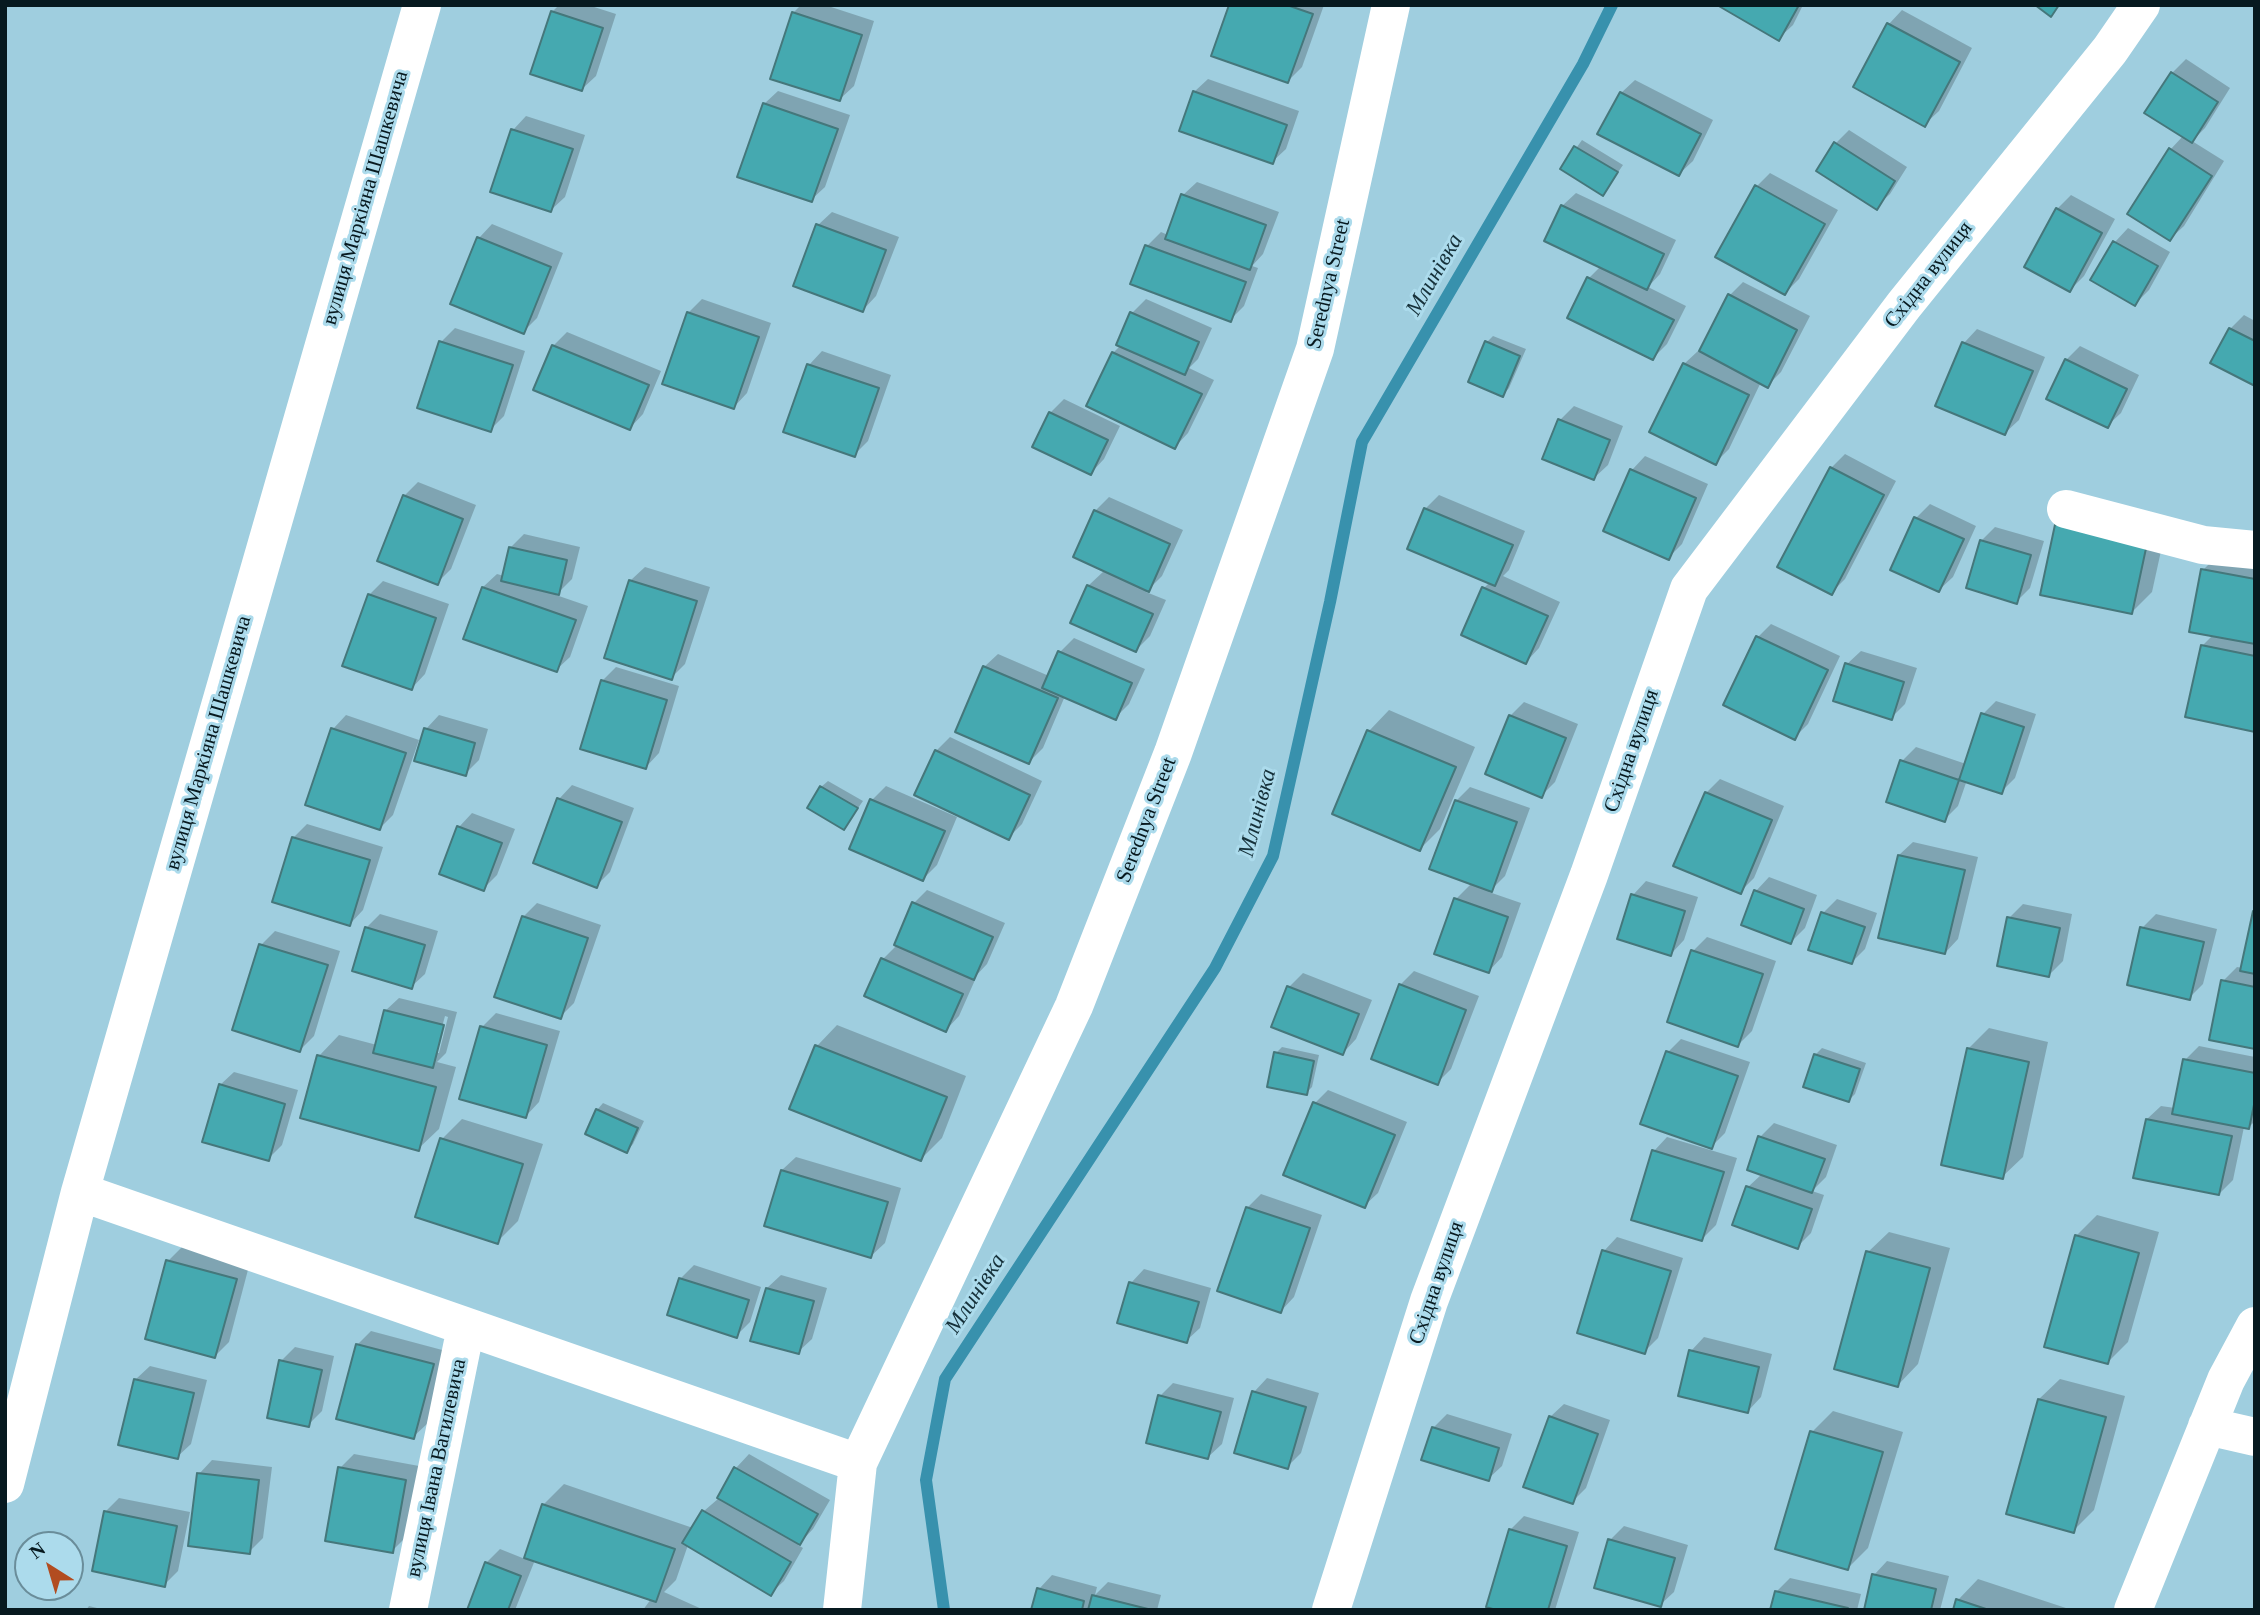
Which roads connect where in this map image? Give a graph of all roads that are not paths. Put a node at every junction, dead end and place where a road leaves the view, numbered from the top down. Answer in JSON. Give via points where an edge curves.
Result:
{"nodes":[{"id":1,"x":422,"y":5,"type":"edge"},
{"id":2,"x":1391,"y":5,"type":"edge"},
{"id":3,"x":2141,"y":5,"type":"edge"},
{"id":4,"x":2066,"y":509,"type":"dead end"},
{"id":5,"x":2255,"y":550,"type":"edge"},
{"id":6,"x":80,"y":1192,"type":"junction"},
{"id":7,"x":2255,"y":1326,"type":"edge"},
{"id":8,"x":466,"y":1327,"type":"junction"},
{"id":9,"x":2207,"y":1426,"type":"junction"},
{"id":10,"x":2255,"y":1437,"type":"edge"},
{"id":11,"x":858,"y":1463,"type":"junction"},
{"id":12,"x":5,"y":1483,"type":"edge"},
{"id":13,"x":408,"y":1610,"type":"edge"},
{"id":14,"x":842,"y":1610,"type":"edge"},
{"id":15,"x":1331,"y":1610,"type":"edge"},
{"id":16,"x":2133,"y":1610,"type":"edge"}],
"edges":[{"from":1,"to":6,"type":"street","name":"вулиця Маркіяна Шашкевича"},
{"from":2,"to":11,"type":"street","name":"Serednya Street","via":[[1315,349],[1173,753],[1074,1006]]},
{"from":3,"to":15,"type":"street","name":"Східна вулиця","via":[[2110,50],[1904,305],[1689,589],[1589,875],[1429,1301]]},
{"from":4,"to":5,"type":"street","via":[[2203,545]]},
{"from":6,"to":8,"type":"street"},
{"from":6,"to":12,"type":"street","name":"вулиця Маркіяна Шашкевича"},
{"from":7,"to":9,"type":"street"},
{"from":8,"to":11,"type":"street"},
{"from":8,"to":13,"type":"street","name":"вулиця Івана Вагилевича"},
{"from":9,"to":10,"type":"street"},
{"from":9,"to":16,"type":"street"},
{"from":11,"to":14,"type":"street","name":"Serednya Street"}]}
